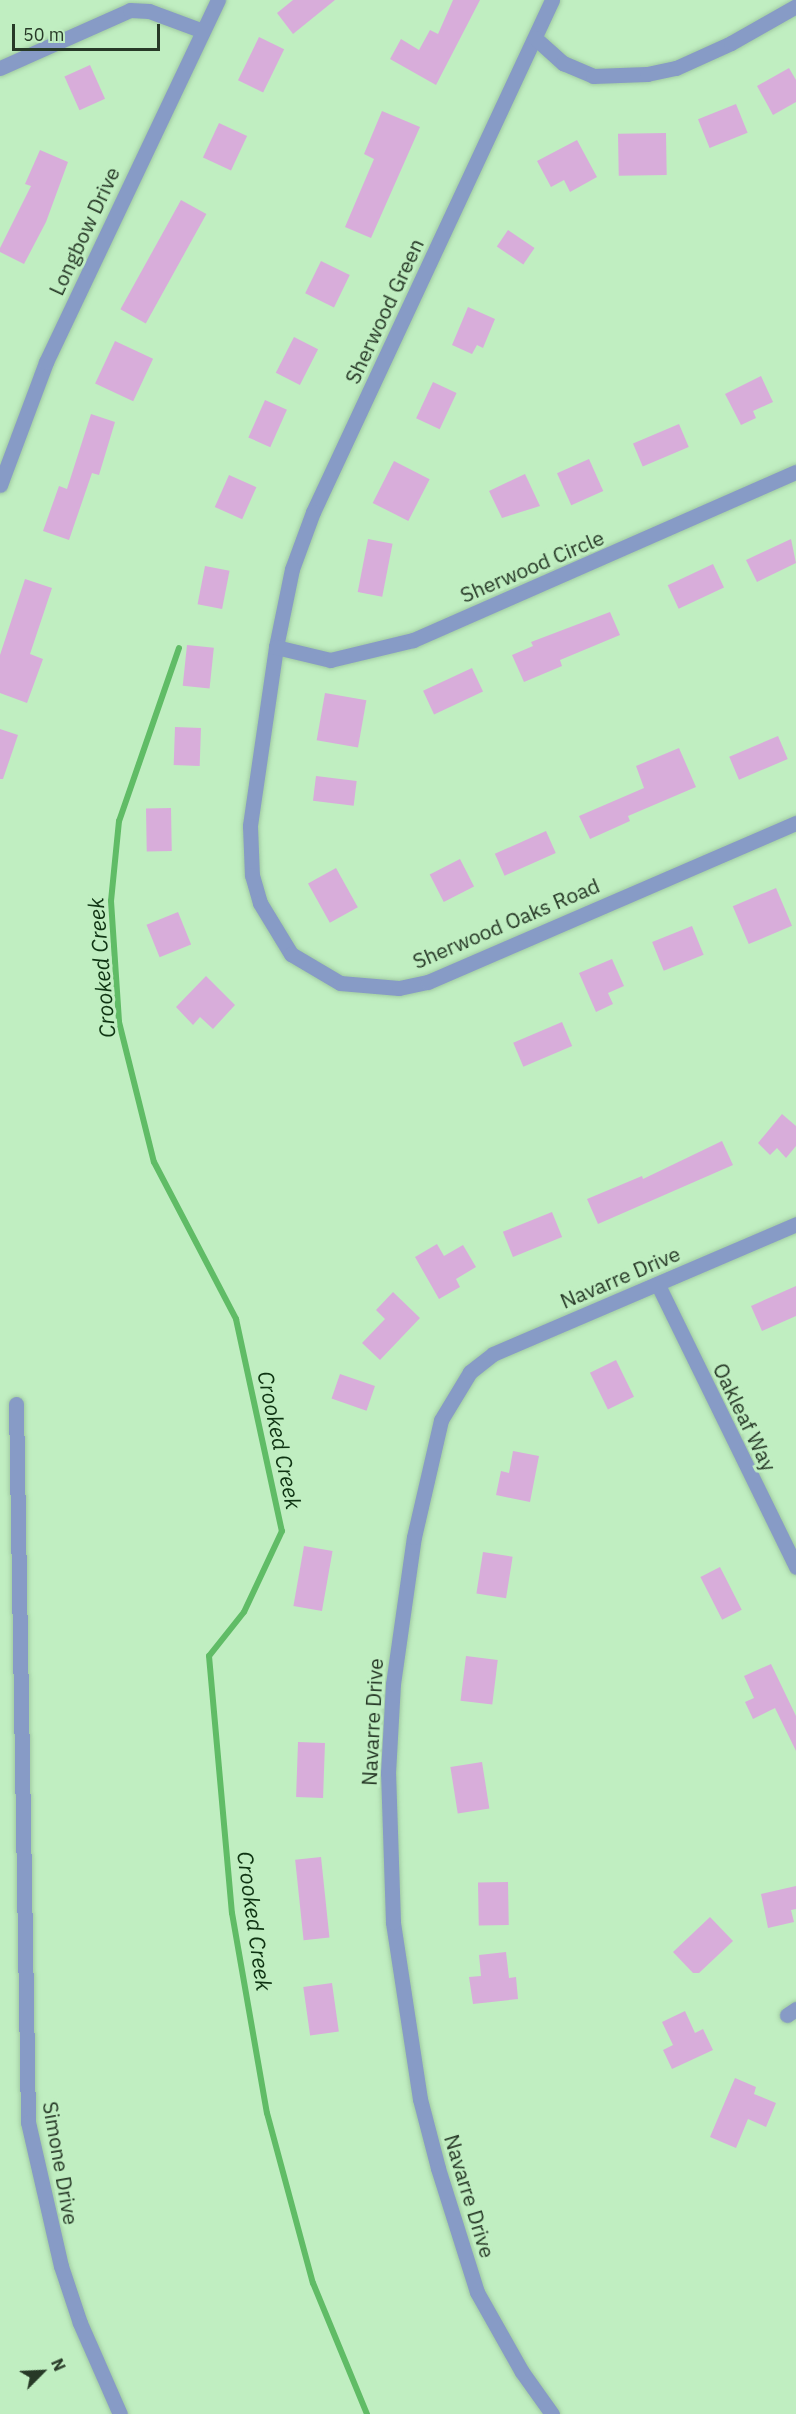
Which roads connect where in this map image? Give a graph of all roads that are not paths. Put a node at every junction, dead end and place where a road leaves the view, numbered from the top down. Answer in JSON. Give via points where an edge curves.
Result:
{"nodes":[{"id":1,"x":218,"y":0,"type":"edge"},
{"id":2,"x":552,"y":0,"type":"edge"},
{"id":3,"x":796,"y":6,"type":"edge"},
{"id":4,"x":200,"y":30,"type":"junction"},
{"id":5,"x":535,"y":38,"type":"junction"},
{"id":6,"x":0,"y":68,"type":"edge"},
{"id":7,"x":796,"y":472,"type":"edge"},
{"id":8,"x":0,"y":485,"type":"edge"},
{"id":9,"x":276,"y":647,"type":"junction"},
{"id":10,"x":796,"y":823,"type":"edge"},
{"id":11,"x":796,"y":1224,"type":"edge"},
{"id":12,"x":658,"y":1285,"type":"junction"},
{"id":13,"x":16,"y":1404,"type":"dead end"},
{"id":14,"x":796,"y":1567,"type":"edge"},
{"id":15,"x":120,"y":2414,"type":"edge"},
{"id":16,"x":552,"y":2414,"type":"edge"}],
"edges":[{"from":1,"to":4,"type":"street","name":"Longbow Drive"},
{"from":2,"to":5,"type":"street","name":"Sherwood Green"},
{"from":3,"to":5,"type":"street","via":[[731,43],[676,68],[647,74],[593,76],[563,63]]},
{"from":4,"to":6,"type":"street","via":[[149,12],[130,10]]},
{"from":4,"to":8,"type":"street","name":"Longbow Drive","via":[[45,362]]},
{"from":5,"to":9,"type":"street","name":"Sherwood Green","via":[[313,512],[292,569]]},
{"from":7,"to":9,"type":"street","name":"Sherwood Circle","via":[[414,640],[330,660]]},
{"from":9,"to":10,"type":"street","name":"Sherwood Oaks Road","via":[[250,825],[252,875],[273,930],[291,954],[340,983],[399,988],[428,982]]},
{"from":11,"to":12,"type":"street","name":"Navarre Drive"},
{"from":12,"to":14,"type":"street","name":"Oakleaf Way"},
{"from":12,"to":16,"type":"street","name":"Navarre Drive","via":[[493,1353],[470,1372],[441,1420],[414,1537],[393,1684],[388,1773],[393,1922],[420,2099],[477,2292],[522,2372]]},
{"from":13,"to":15,"type":"street","name":"Simone Drive","via":[[28,2122],[61,2266],[80,2323]]}]}
